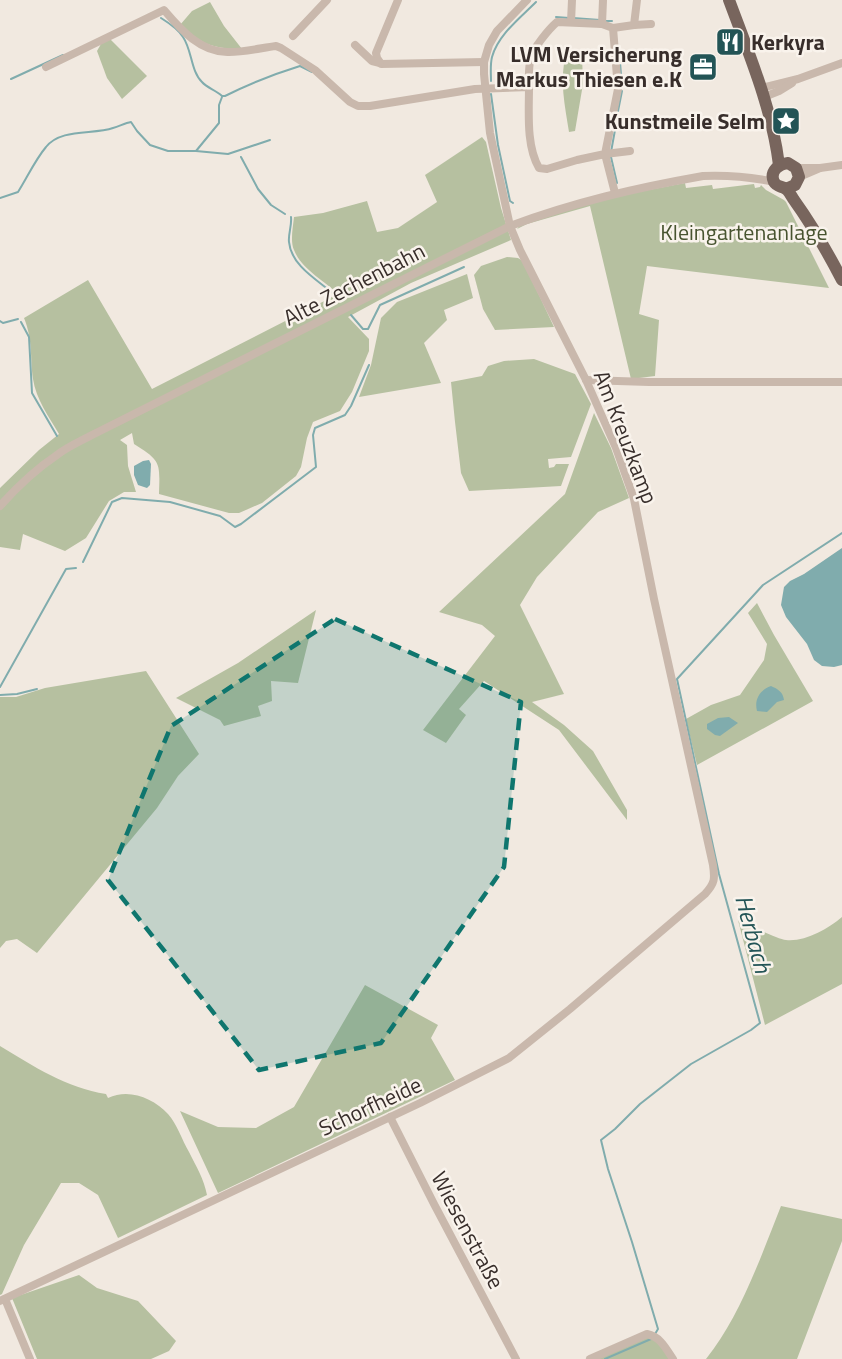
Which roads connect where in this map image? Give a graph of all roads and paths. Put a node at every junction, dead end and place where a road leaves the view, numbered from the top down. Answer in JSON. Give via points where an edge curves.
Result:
{"nodes":[{"id":1,"x":327,"y":0,"type":"edge"},
{"id":2,"x":398,"y":0,"type":"edge"},
{"id":3,"x":572,"y":0,"type":"edge"},
{"id":4,"x":603,"y":0,"type":"edge"},
{"id":5,"x":637,"y":0,"type":"edge"},
{"id":6,"x":729,"y":0,"type":"edge"},
{"id":7,"x":736,"y":0,"type":"edge"},
{"id":8,"x":523,"y":1,"type":"edge"},
{"id":9,"x":571,"y":22,"type":"junction"},
{"id":10,"x":602,"y":24,"type":"junction"},
{"id":11,"x":651,"y":24,"type":"dead end"},
{"id":12,"x":634,"y":25,"type":"junction"},
{"id":13,"x":613,"y":28,"type":"junction"},
{"id":14,"x":293,"y":36,"type":"dead end"},
{"id":15,"x":355,"y":45,"type":"dead end"},
{"id":16,"x":484,"y":62,"type":"junction"},
{"id":17,"x":842,"y":63,"type":"edge"},
{"id":18,"x":381,"y":64,"type":"junction"},
{"id":19,"x":46,"y":67,"type":"dead end"},
{"id":20,"x":485,"y":87,"type":"junction"},
{"id":21,"x":529,"y":87,"type":"junction"},
{"id":22,"x":766,"y":91,"type":"junction"},
{"id":23,"x":630,"y":151,"type":"dead end"},
{"id":24,"x":605,"y":154,"type":"junction"},
{"id":25,"x":842,"y":165,"type":"edge"},
{"id":26,"x":787,"y":175,"type":"junction"},
{"id":27,"x":615,"y":193,"type":"junction"},
{"id":28,"x":510,"y":226,"type":"junction"},
{"id":29,"x":842,"y":280,"type":"edge"},
{"id":30,"x":586,"y":380,"type":"junction"},
{"id":31,"x":842,"y":382,"type":"edge"},
{"id":32,"x":0,"y":506,"type":"edge"},
{"id":33,"x":714,"y":882,"type":"joint"},
{"id":34,"x":390,"y":1117,"type":"junction"},
{"id":35,"x":2,"y":1300,"type":"edge"},
{"id":36,"x":30,"y":1359,"type":"edge"},
{"id":37,"x":516,"y":1359,"type":"edge"},
{"id":38,"x":590,"y":1359,"type":"edge"},
{"id":39,"x":672,"y":1359,"type":"edge"}],
"edges":[{"from":1,"to":14,"type":"street"},
{"from":2,"to":18,"type":"street","via":[[376,53]]},
{"from":3,"to":9,"type":"street"},
{"from":4,"to":10,"type":"street"},
{"from":5,"to":12,"type":"street"},
{"from":6,"to":22,"type":"main road"},
{"from":7,"to":22,"type":"main road"},
{"from":8,"to":16,"type":"street","name":"Am Kreuzkamp","via":[[497,30]]},
{"from":9,"to":10,"type":"street"},
{"from":9,"to":21,"type":"street","via":[[557,22],[533,52]]},
{"from":10,"to":13,"type":"street"},
{"from":11,"to":12,"type":"street"},
{"from":12,"to":13,"type":"street"},
{"from":13,"to":24,"type":"street","via":[[618,89]]},
{"from":15,"to":18,"type":"street"},
{"from":16,"to":18,"type":"street"},
{"from":16,"to":20,"type":"street","name":"Am Kreuzkamp"},
{"from":17,"to":22,"type":"street"},
{"from":19,"to":20,"type":"street","via":[[164,10],[192,40],[218,51],[281,48],[315,70],[357,106]]},
{"from":20,"to":21,"type":"street"},
{"from":20,"to":28,"type":"street","name":"Am Kreuzkamp","via":[[489,133]]},
{"from":21,"to":24,"type":"street","via":[[530,140],[539,168]]},
{"from":22,"to":26,"type":"main road"},
{"from":23,"to":24,"type":"street"},
{"from":24,"to":27,"type":"street"},
{"from":25,"to":26,"type":"street","name":"Alte Zechenbahn"},
{"from":26,"to":27,"type":"street","name":"Alte Zechenbahn","via":[[703,176]]},
{"from":26,"to":29,"type":"main road","via":[[801,209]]},
{"from":27,"to":28,"type":"street","name":"Alte Zechenbahn"},
{"from":28,"to":30,"type":"street","name":"Am Kreuzkamp"},
{"from":28,"to":32,"type":"street","name":"Alte Zechenbahn","via":[[90,436],[51,459]]},
{"from":30,"to":31,"type":"street"},
{"from":30,"to":33,"type":"street","name":"Am Kreuzkamp","via":[[634,499]]},
{"from":33,"to":34,"type":"street","name":"Schorfheide","via":[[705,894],[508,1058]]},
{"from":34,"to":35,"type":"street","name":"Schorfheide"},
{"from":34,"to":37,"type":"street","name":"Wiesenstraße"},
{"from":35,"to":36,"type":"street"},
{"from":38,"to":39,"type":"street","via":[[647,1334],[660,1340]]}]}
